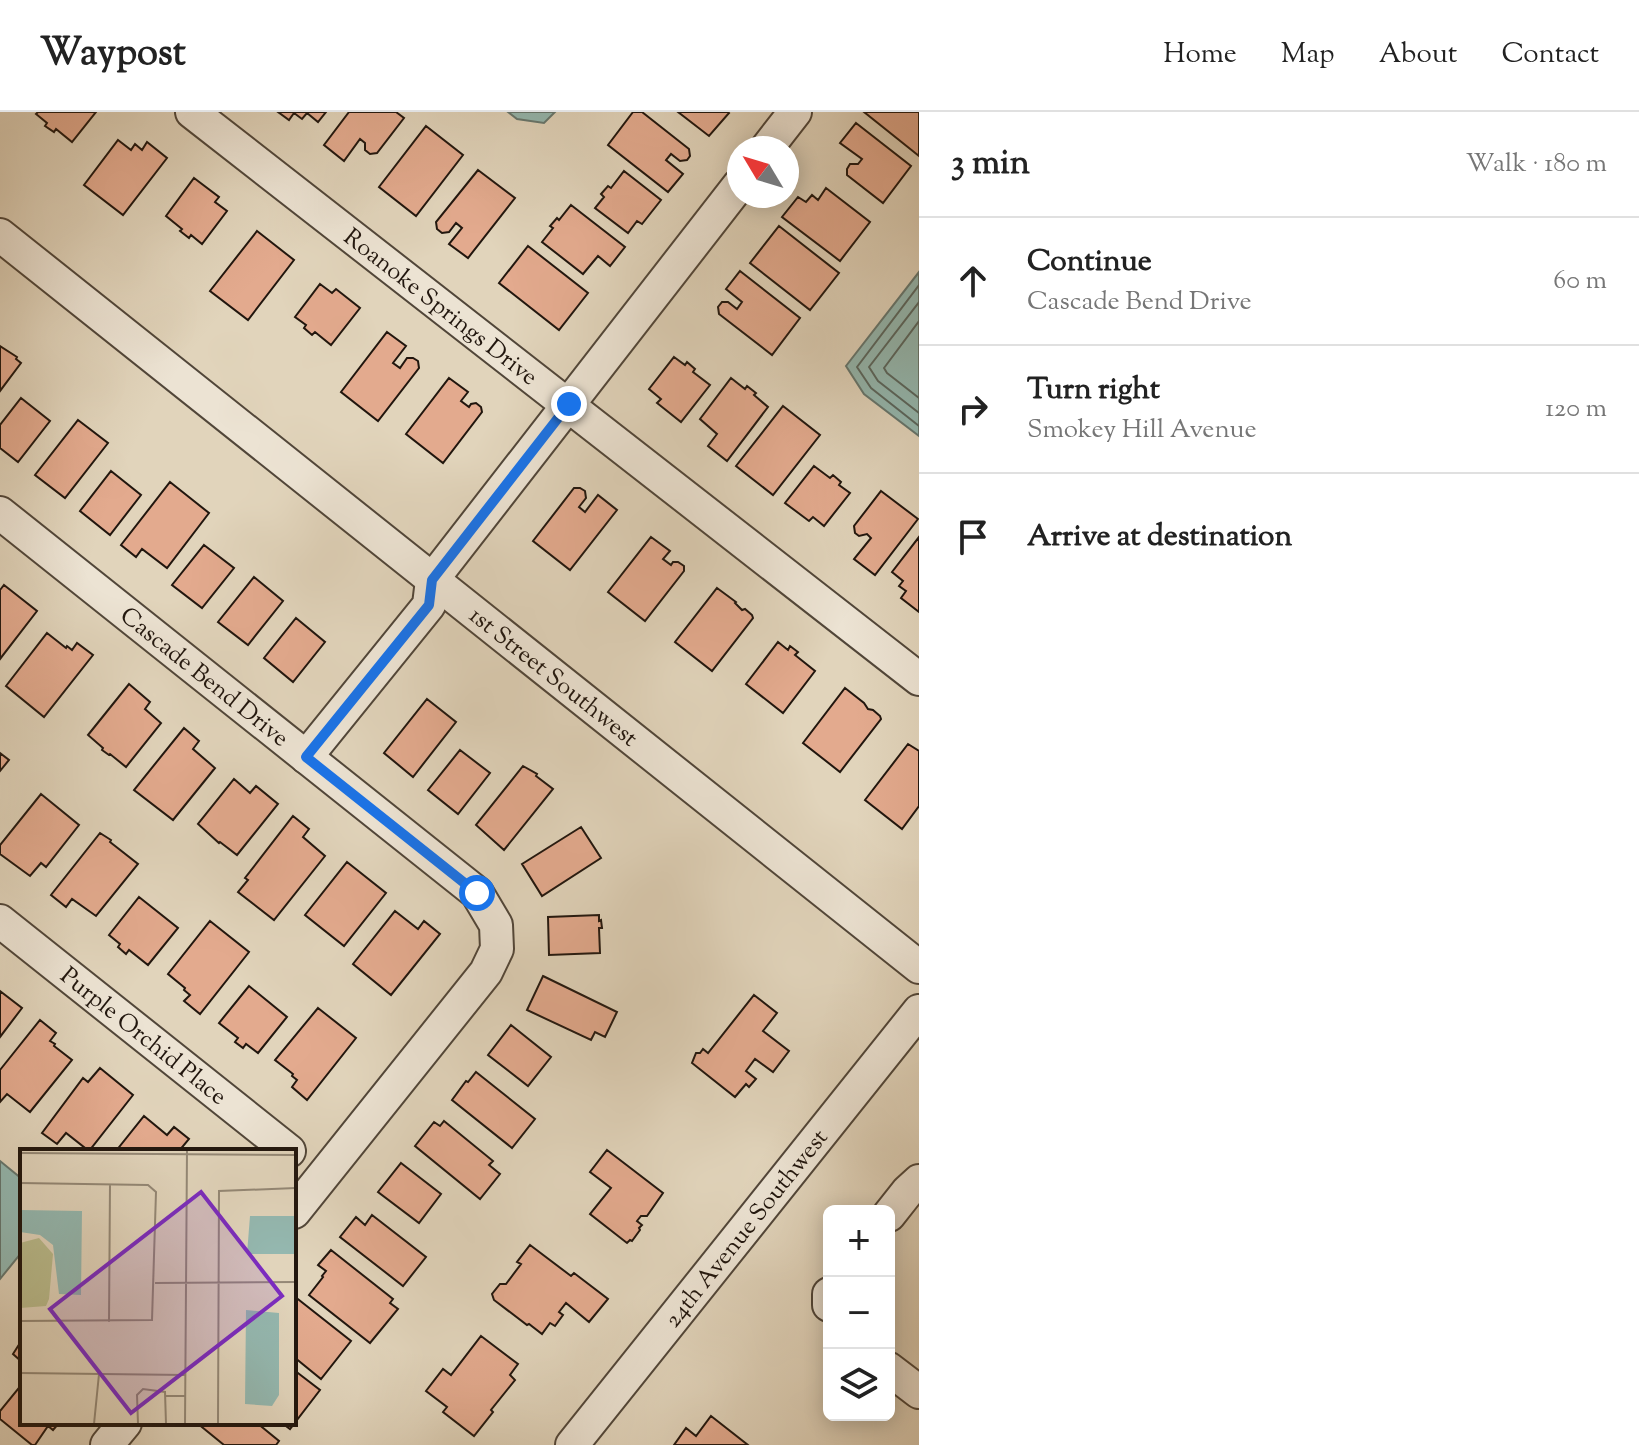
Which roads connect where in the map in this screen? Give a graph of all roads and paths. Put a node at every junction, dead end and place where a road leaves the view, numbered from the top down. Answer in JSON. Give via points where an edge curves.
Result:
{"nodes":[{"id":1,"x":192,"y":112,"type":"edge"},
{"id":2,"x":795,"y":112,"type":"edge"},
{"id":3,"x":776,"y":136,"type":"edge"},
{"id":4,"x":727,"y":200,"type":"edge"},
{"id":5,"x":0,"y":235,"type":"edge"},
{"id":6,"x":569,"y":404,"type":"junction"},
{"id":7,"x":0,"y":513,"type":"edge"},
{"id":8,"x":432,"y":580,"type":"junction"},
{"id":9,"x":919,"y":679,"type":"edge"},
{"id":10,"x":306,"y":757,"type":"junction"},
{"id":11,"x":0,"y":921,"type":"edge"},
{"id":12,"x":919,"y":967,"type":"edge"},
{"id":13,"x":919,"y":1011,"type":"edge"},
{"id":14,"x":286,"y":1149,"type":"edge"},
{"id":15,"x":296,"y":1157,"type":"edge"},
{"id":16,"x":322,"y":1177,"type":"junction"},
{"id":17,"x":919,"y":1181,"type":"edge"},
{"id":18,"x":895,"y":1207,"type":"edge"},
{"id":19,"x":296,"y":1210,"type":"edge"},
{"id":20,"x":895,"y":1374,"type":"edge"},
{"id":21,"x":919,"y":1392,"type":"edge"},
{"id":22,"x":123,"y":1425,"type":"edge"},
{"id":23,"x":107,"y":1445,"type":"edge"},
{"id":24,"x":572,"y":1445,"type":"edge"}],
"edges":[{"from":1,"to":6,"type":"street","name":"Roanoke Springs Drive"},
{"from":2,"to":3,"type":"street"},
{"from":4,"to":6,"type":"street"},
{"from":5,"to":8,"type":"street","name":"1st Street Southwest"},
{"from":6,"to":8,"type":"street"},
{"from":6,"to":9,"type":"street","name":"Roanoke Springs Drive"},
{"from":7,"to":10,"type":"street","name":"Cascade Bend Drive"},
{"from":8,"to":10,"type":"street","via":[[429,605]]},
{"from":8,"to":12,"type":"street","name":"1st Street Southwest"},
{"from":10,"to":16,"type":"street","name":"Cascade Bend Drive","via":[[477,893],[496,925],[497,949],[486,972]]},
{"from":11,"to":14,"type":"street","name":"Purple Orchid Place"},
{"from":13,"to":24,"type":"street","name":"24th Avenue Southwest"},
{"from":15,"to":16,"type":"street"},
{"from":16,"to":19,"type":"street","name":"Cascade Bend Drive"},
{"from":17,"to":18,"type":"street"},
{"from":20,"to":21,"type":"street"},
{"from":22,"to":23,"type":"street"}]}
